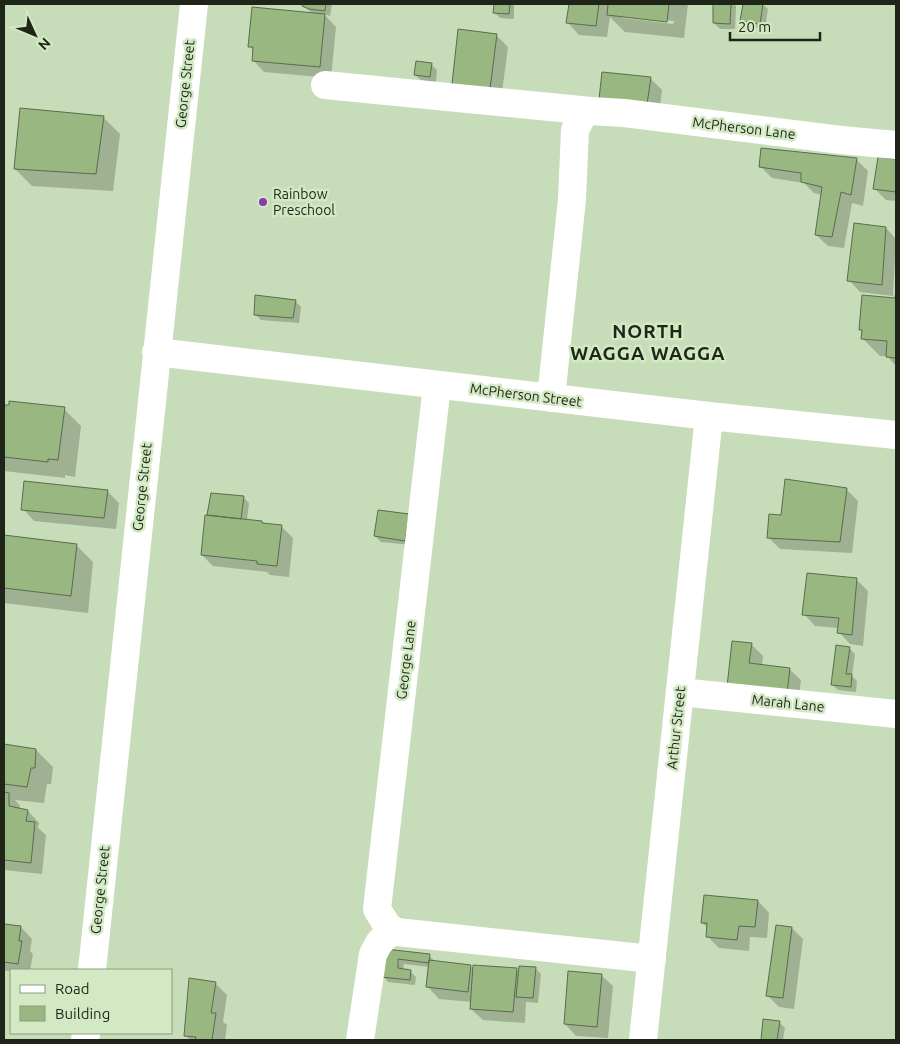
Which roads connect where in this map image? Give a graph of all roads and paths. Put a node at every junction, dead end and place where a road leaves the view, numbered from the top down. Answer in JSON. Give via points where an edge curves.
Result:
{"nodes":[{"id":1,"x":194,"y":4,"type":"edge"},
{"id":2,"x":325,"y":85,"type":"dead end"},
{"id":3,"x":591,"y":111,"type":"junction"},
{"id":4,"x":896,"y":144,"type":"edge"},
{"id":5,"x":156,"y":352,"type":"junction"},
{"id":6,"x":437,"y":385,"type":"junction"},
{"id":7,"x":551,"y":398,"type":"junction"},
{"id":8,"x":709,"y":416,"type":"junction"},
{"id":9,"x":896,"y":435,"type":"edge"},
{"id":10,"x":680,"y":692,"type":"junction"},
{"id":11,"x":896,"y":714,"type":"edge"},
{"id":12,"x":392,"y":930,"type":"junction"},
{"id":13,"x":652,"y":959,"type":"junction"},
{"id":14,"x":92,"y":969,"type":"edge"},
{"id":15,"x":360,"y":1040,"type":"edge"},
{"id":16,"x":643,"y":1040,"type":"edge"}],
"edges":[{"from":1,"to":5,"type":"street","name":"George Street"},
{"from":2,"to":3,"type":"street","name":"McPherson Lane"},
{"from":3,"to":4,"type":"street","name":"McPherson Lane"},
{"from":3,"to":7,"type":"street","via":[[583,115],[575,130],[572,199]]},
{"from":5,"to":6,"type":"street","name":"McPherson Street"},
{"from":5,"to":14,"type":"street","name":"George Street"},
{"from":6,"to":7,"type":"street","name":"McPherson Street"},
{"from":6,"to":12,"type":"street","name":"George Lane","via":[[377,909]]},
{"from":7,"to":8,"type":"street","name":"McPherson Street"},
{"from":8,"to":9,"type":"street","name":"McPherson Street"},
{"from":8,"to":10,"type":"street","name":"Arthur Street"},
{"from":10,"to":11,"type":"street","name":"Marah Lane"},
{"from":10,"to":13,"type":"street","name":"Arthur Street"},
{"from":12,"to":13,"type":"street"},
{"from":12,"to":15,"type":"street","via":[[378,943],[373,954]]},
{"from":13,"to":16,"type":"street","name":"Arthur Street"}]}
